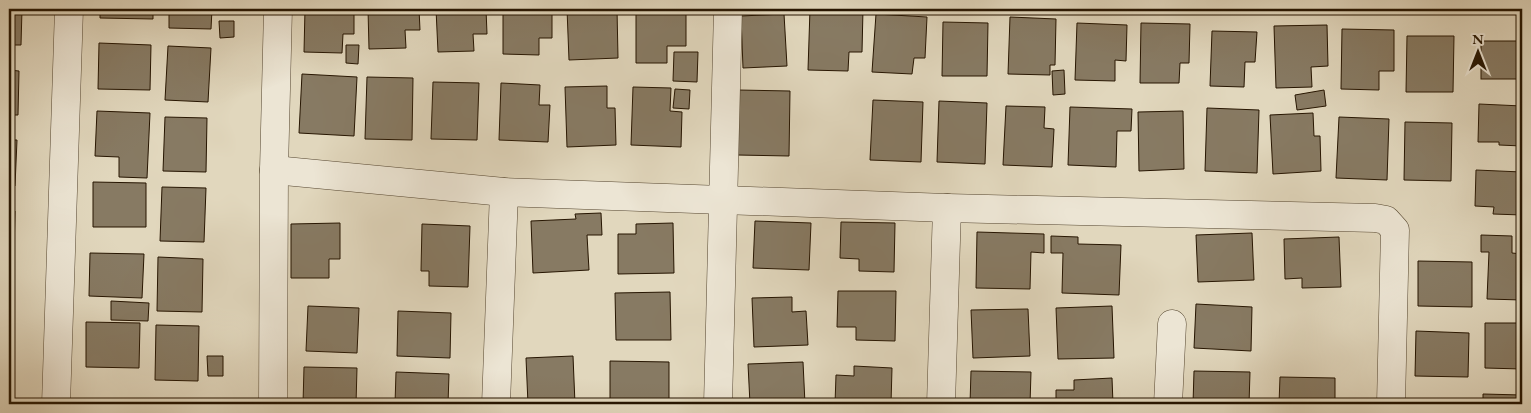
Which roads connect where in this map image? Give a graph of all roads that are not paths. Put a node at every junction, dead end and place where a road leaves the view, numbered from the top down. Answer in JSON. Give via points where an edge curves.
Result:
{"nodes":[{"id":1,"x":69,"y":9,"type":"edge"},
{"id":2,"x":278,"y":9,"type":"edge"},
{"id":3,"x":728,"y":9,"type":"edge"},
{"id":4,"x":274,"y":170,"type":"junction"},
{"id":5,"x":504,"y":192,"type":"junction"},
{"id":6,"x":723,"y":201,"type":"junction"},
{"id":7,"x":948,"y":208,"type":"junction"},
{"id":8,"x":1172,"y":324,"type":"dead end"},
{"id":9,"x":56,"y":404,"type":"edge"},
{"id":10,"x":273,"y":404,"type":"edge"},
{"id":11,"x":496,"y":404,"type":"edge"},
{"id":12,"x":718,"y":404,"type":"edge"},
{"id":13,"x":941,"y":404,"type":"edge"},
{"id":14,"x":1168,"y":404,"type":"edge"},
{"id":15,"x":1391,"y":404,"type":"edge"}],
"edges":[{"from":1,"to":9,"type":"street"},
{"from":2,"to":4,"type":"street"},
{"from":3,"to":6,"type":"street"},
{"from":4,"to":5,"type":"street"},
{"from":4,"to":10,"type":"street"},
{"from":5,"to":6,"type":"street"},
{"from":5,"to":11,"type":"street"},
{"from":6,"to":7,"type":"street"},
{"from":6,"to":12,"type":"street"},
{"from":7,"to":13,"type":"street"},
{"from":7,"to":15,"type":"street","via":[[1386,220],[1395,230]]},
{"from":8,"to":14,"type":"street"}]}
